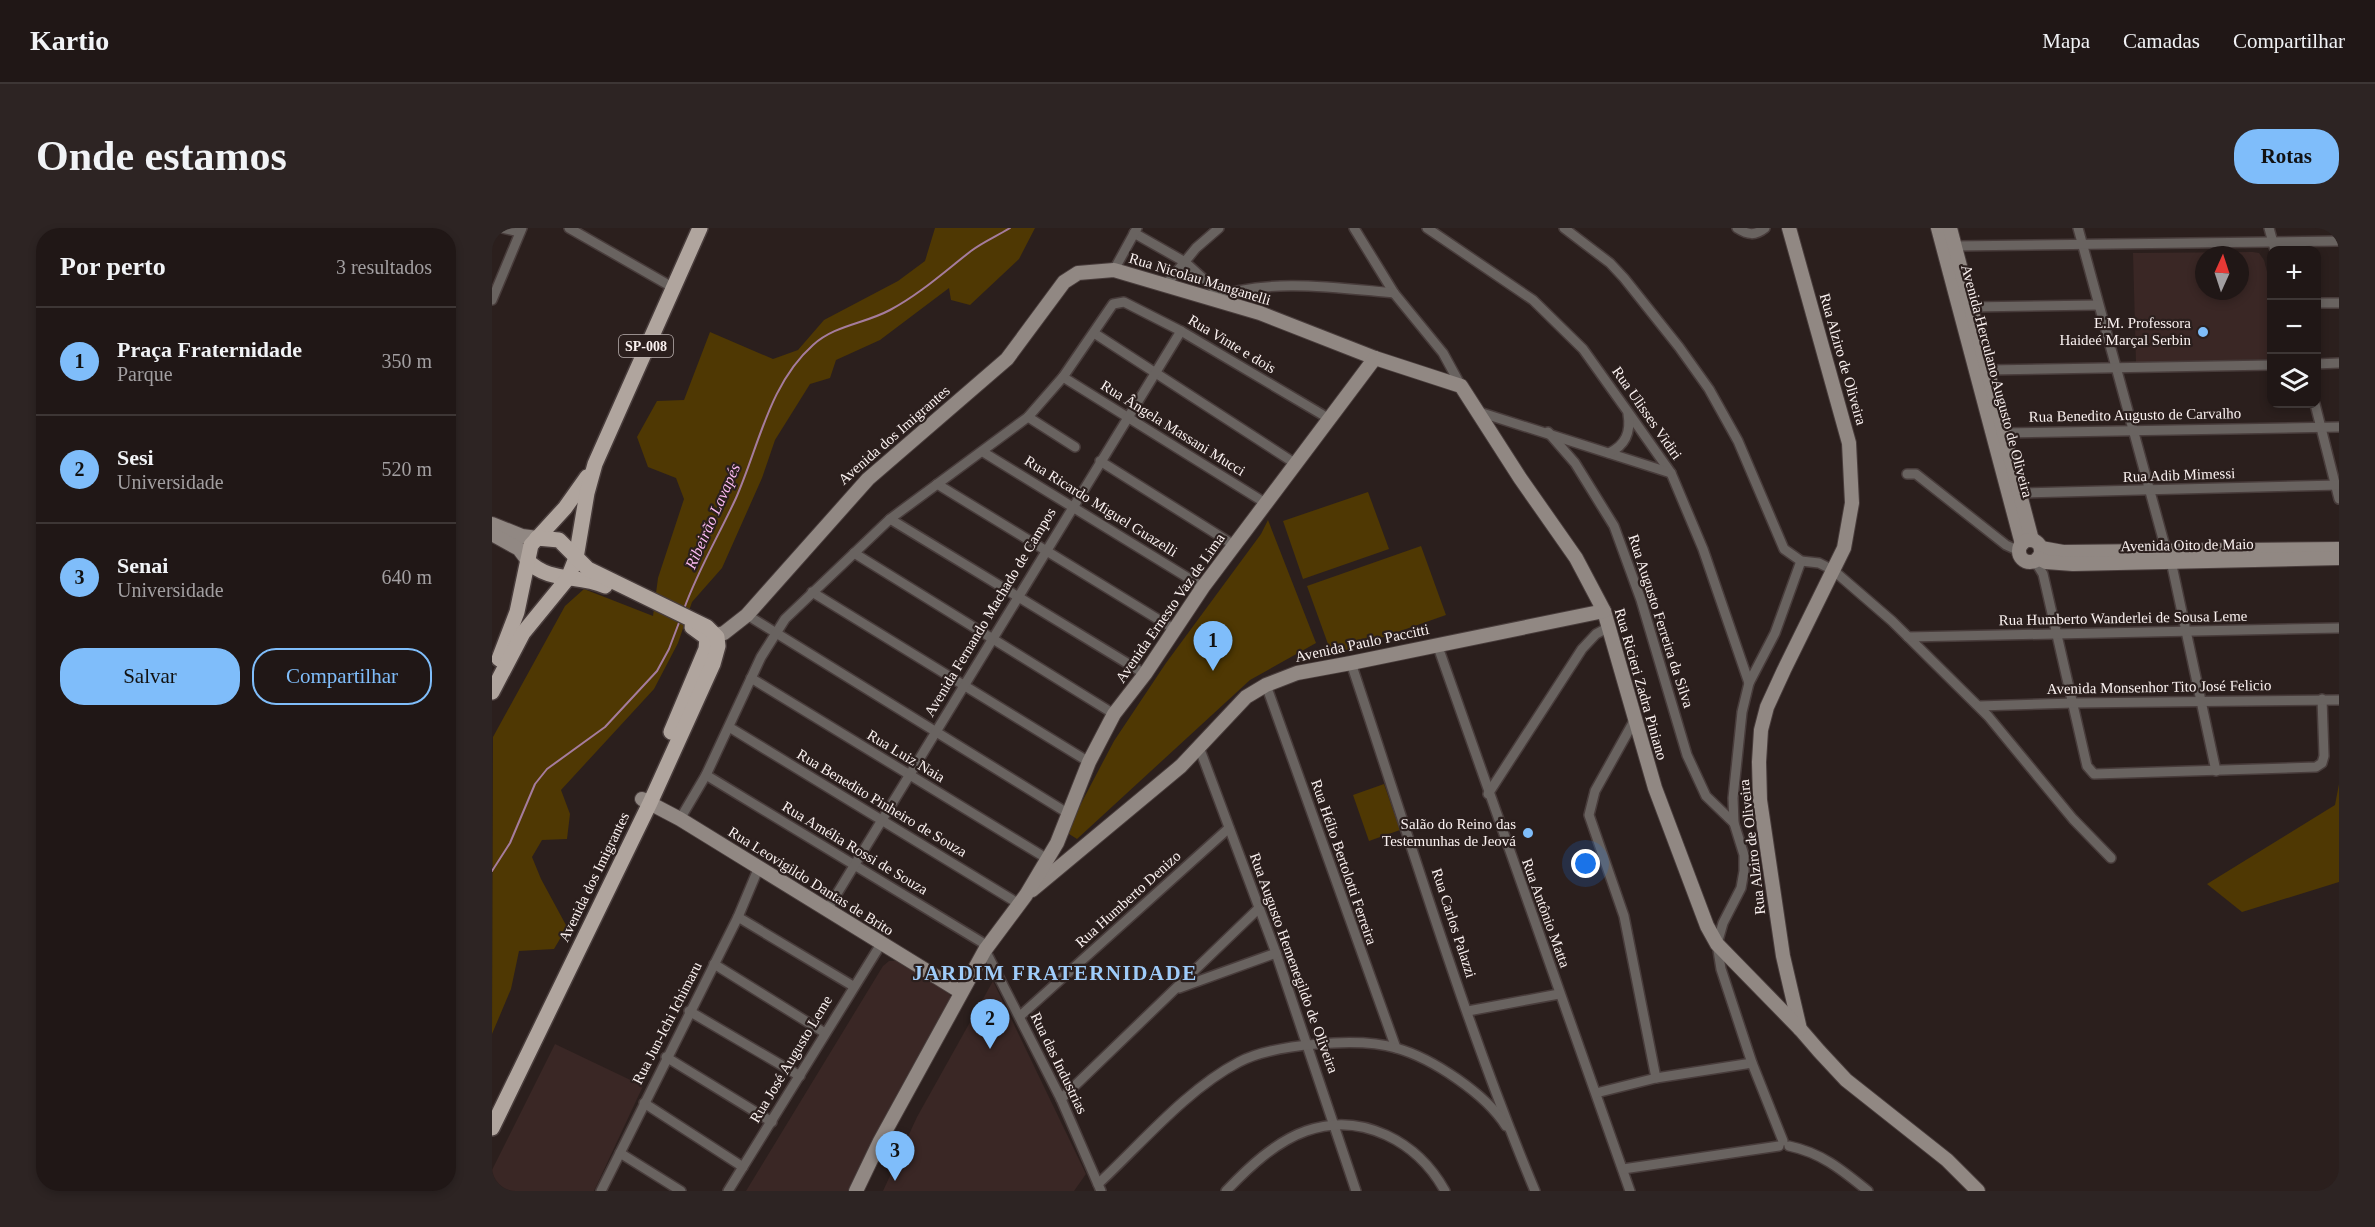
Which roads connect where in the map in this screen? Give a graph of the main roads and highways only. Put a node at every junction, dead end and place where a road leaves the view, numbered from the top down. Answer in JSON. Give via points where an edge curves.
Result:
{"nodes":[{"id":1,"x":700,"y":228,"type":"edge"},
{"id":2,"x":595,"y":464,"type":"junction"},
{"id":3,"x":537,"y":538,"type":"junction"},
{"id":4,"x":576,"y":558,"type":"junction"},
{"id":5,"x":528,"y":561,"type":"junction"},
{"id":6,"x":568,"y":578,"type":"junction"},
{"id":7,"x":671,"y":613,"type":"junction"},
{"id":8,"x":492,"y":673,"type":"edge"},
{"id":9,"x":492,"y":692,"type":"edge"},
{"id":10,"x":646,"y":801,"type":"junction"},
{"id":11,"x":492,"y":1109,"type":"edge"},
{"id":12,"x":492,"y":1128,"type":"edge"}],
"edges":[{"from":1,"to":2,"type":"main road","number":"SP-008"},
{"from":2,"to":3,"type":"main road","number":"SP-008","via":[[565,508]]},
{"from":2,"to":4,"type":"main road","number":"SP-008","via":[[586,493]]},
{"from":3,"to":4,"type":"main road","via":[[559,540]]},
{"from":3,"to":5,"type":"main road","number":"SP-008","via":[[531,545]]},
{"from":4,"to":6,"type":"main road","number":"SP-008"},
{"from":4,"to":7,"type":"main road","via":[[588,569]]},
{"from":5,"to":6,"type":"main road","via":[[549,576]]},
{"from":5,"to":8,"type":"main road","number":"SP-008","via":[[517,612]]},
{"from":6,"to":7,"type":"main road","via":[[598,583]]},
{"from":6,"to":9,"type":"main road","number":"SP-008","via":[[523,633]]},
{"from":7,"to":10,"type":"main road","name":"Avenida dos Imigrantes","via":[[707,627],[712,638]]},
{"from":10,"to":11,"type":"main road","name":"Avenida dos Imigrantes"},
{"from":10,"to":12,"type":"main road","name":"Avenida dos Imigrantes"}]}
